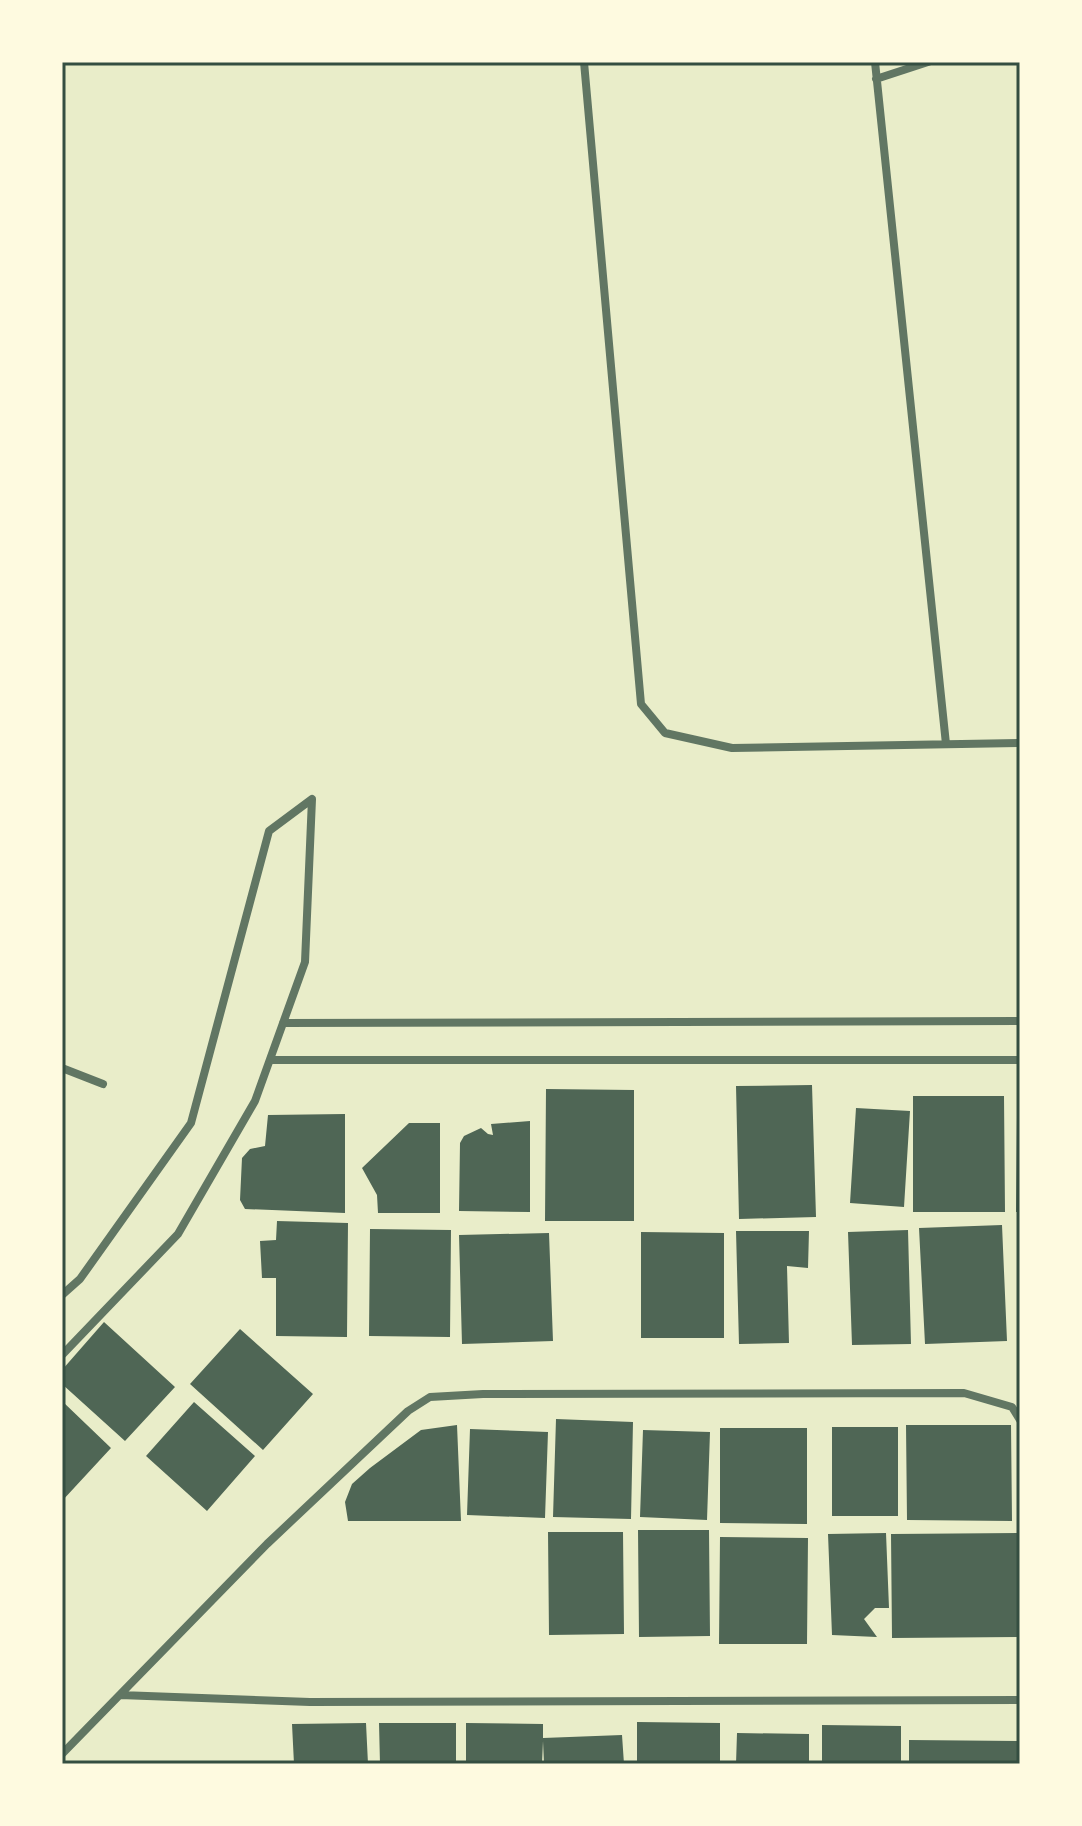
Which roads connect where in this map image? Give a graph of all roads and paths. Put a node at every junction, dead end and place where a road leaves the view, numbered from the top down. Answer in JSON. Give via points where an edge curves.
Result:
{"nodes":[{"id":1,"x":584,"y":62,"type":"edge"},
{"id":2,"x":875,"y":62,"type":"edge"},
{"id":3,"x":928,"y":62,"type":"edge"},
{"id":4,"x":876,"y":79,"type":"junction"},
{"id":5,"x":1020,"y":743,"type":"edge"},
{"id":6,"x":946,"y":744,"type":"junction"},
{"id":7,"x":1020,"y":1021,"type":"edge"},
{"id":8,"x":283,"y":1023,"type":"junction"},
{"id":9,"x":270,"y":1060,"type":"junction"},
{"id":10,"x":1020,"y":1060,"type":"edge"},
{"id":11,"x":62,"y":1068,"type":"edge"},
{"id":12,"x":103,"y":1084,"type":"dead end"},
{"id":13,"x":62,"y":1295,"type":"edge"},
{"id":14,"x":62,"y":1355,"type":"edge"},
{"id":15,"x":1020,"y":1420,"type":"edge"},
{"id":16,"x":120,"y":1695,"type":"junction"},
{"id":17,"x":1020,"y":1700,"type":"edge"},
{"id":18,"x":62,"y":1754,"type":"edge"}],
"edges":[{"from":1,"to":6,"type":"street","via":[[641,704],[665,733],[732,748]]},
{"from":2,"to":4,"type":"street"},
{"from":3,"to":4,"type":"street"},
{"from":4,"to":6,"type":"street"},
{"from":5,"to":6,"type":"street"},
{"from":7,"to":8,"type":"street"},
{"from":8,"to":9,"type":"street"},
{"from":8,"to":13,"type":"street","via":[[305,962],[312,799],[269,831],[191,1123],[80,1279]]},
{"from":9,"to":10,"type":"street"},
{"from":9,"to":14,"type":"street","via":[[255,1101],[178,1234]]},
{"from":11,"to":12,"type":"street"},
{"from":15,"to":16,"type":"street","via":[[1012,1407],[964,1393],[430,1397],[408,1411],[267,1544]]},
{"from":16,"to":17,"type":"street","via":[[310,1702]]},
{"from":16,"to":18,"type":"street"}]}
